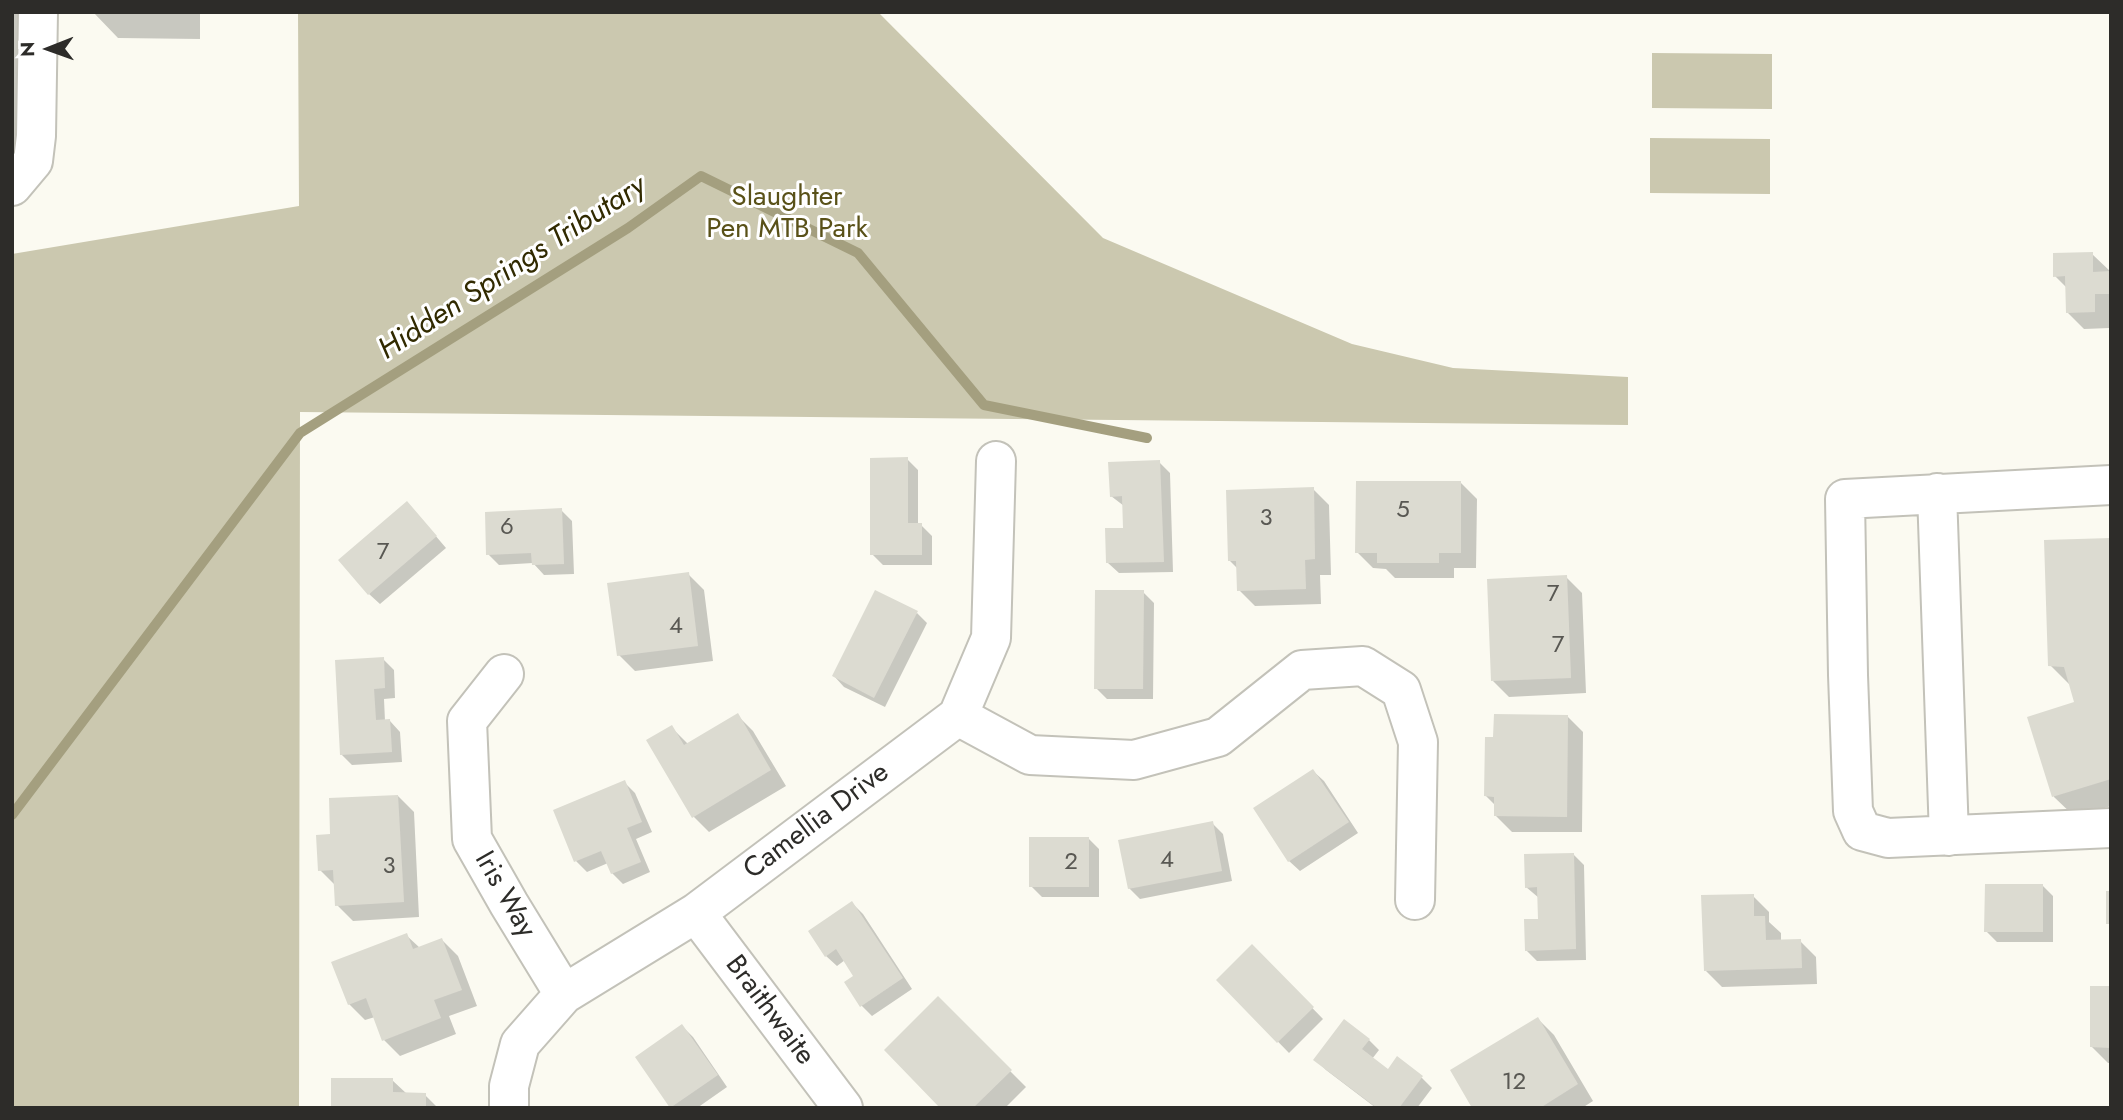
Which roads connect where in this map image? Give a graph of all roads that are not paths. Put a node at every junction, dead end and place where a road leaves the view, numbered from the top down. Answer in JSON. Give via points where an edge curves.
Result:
{"nodes":[{"id":1,"x":38,"y":12,"type":"edge"},
{"id":2,"x":12,"y":186,"type":"edge"},
{"id":3,"x":996,"y":461,"type":"dead end"},
{"id":4,"x":2111,"y":485,"type":"edge"},
{"id":5,"x":1937,"y":493,"type":"junction"},
{"id":6,"x":504,"y":674,"type":"dead end"},
{"id":7,"x":958,"y":716,"type":"junction"},
{"id":8,"x":2111,"y":828,"type":"edge"},
{"id":9,"x":1949,"y":836,"type":"junction"},
{"id":10,"x":1415,"y":900,"type":"dead end"},
{"id":11,"x":696,"y":914,"type":"junction"},
{"id":12,"x":564,"y":994,"type":"junction"},
{"id":13,"x":509,"y":1108,"type":"edge"},
{"id":14,"x":843,"y":1108,"type":"edge"}],
"edges":[{"from":1,"to":2,"type":"street","via":[[33,161]]},
{"from":3,"to":7,"type":"street","via":[[990,638]]},
{"from":4,"to":5,"type":"street"},
{"from":5,"to":9,"type":"street"},
{"from":5,"to":9,"type":"street","via":[[1845,499],[1848,675],[1853,811],[1862,831],[1888,838]]},
{"from":6,"to":12,"type":"street","name":"Iris Way","via":[[467,720],[472,839]]},
{"from":7,"to":10,"type":"street","via":[[1030,755],[1135,760],[1218,737],[1302,670],[1363,666],[1401,690],[1418,742]]},
{"from":7,"to":11,"type":"street","name":"Camellia Drive"},
{"from":8,"to":9,"type":"street"},
{"from":11,"to":12,"type":"street","name":"Camellia Drive"},
{"from":11,"to":14,"type":"street","name":"Braithwaite"},
{"from":12,"to":13,"type":"street","name":"Camellia Drive","via":[[520,1044],[509,1086]]}]}
